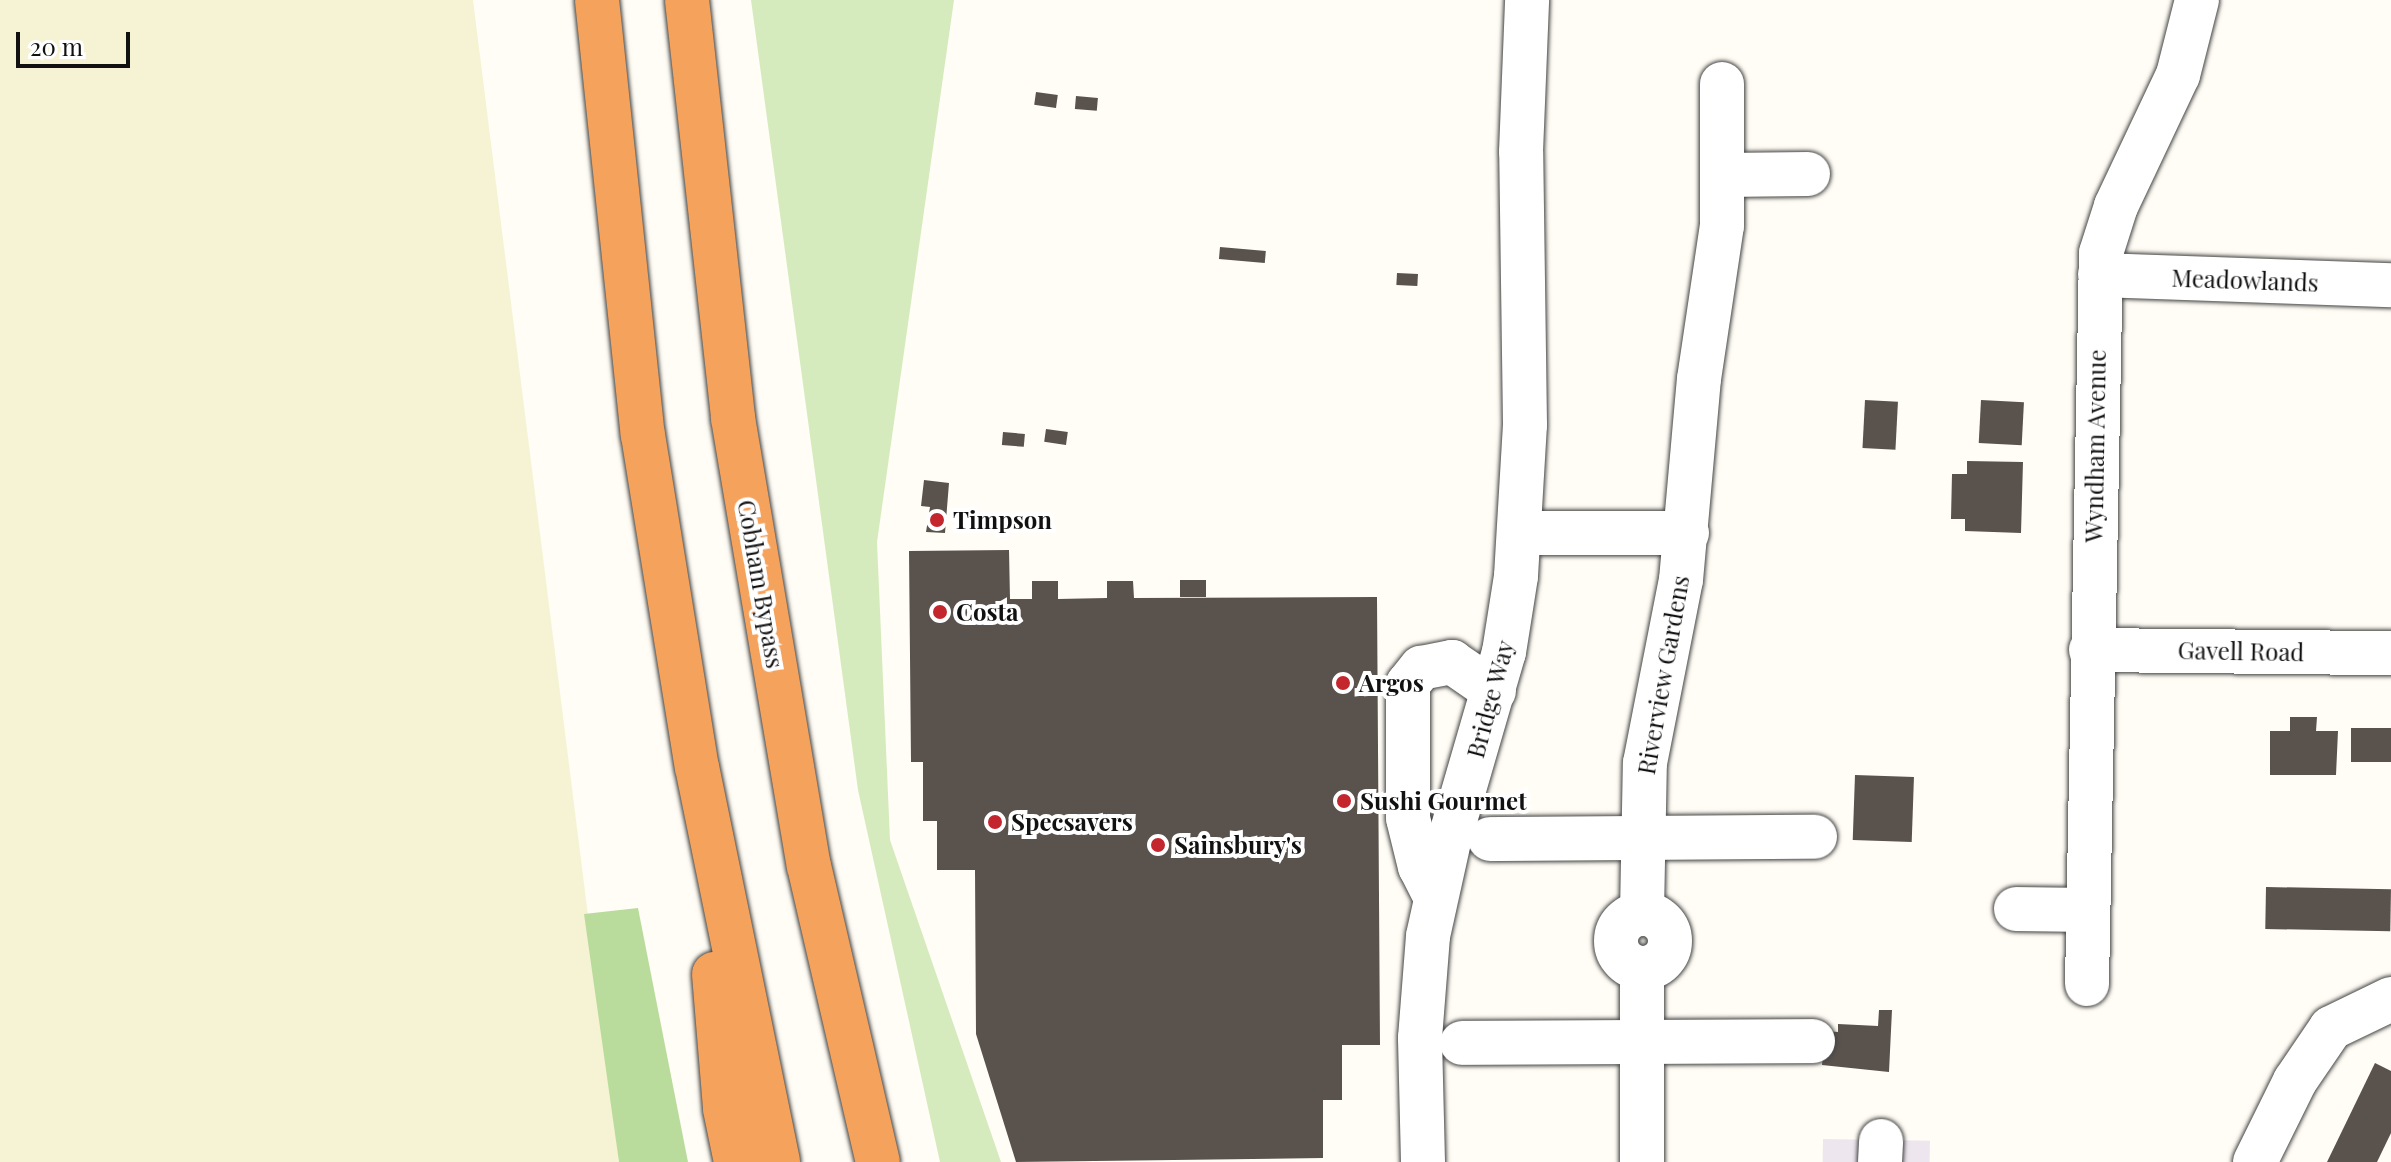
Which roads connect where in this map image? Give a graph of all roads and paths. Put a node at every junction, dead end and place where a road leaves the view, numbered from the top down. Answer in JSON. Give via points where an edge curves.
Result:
{"nodes":[{"id":1,"x":597,"y":0,"type":"edge"},
{"id":2,"x":687,"y":0,"type":"edge"},
{"id":3,"x":1527,"y":0,"type":"edge"},
{"id":4,"x":2197,"y":0,"type":"edge"},
{"id":5,"x":1722,"y":84,"type":"dead end"},
{"id":6,"x":1808,"y":174,"type":"dead end"},
{"id":7,"x":1724,"y":175,"type":"junction"},
{"id":8,"x":2100,"y":275,"type":"junction"},
{"id":9,"x":2391,"y":285,"type":"edge"},
{"id":10,"x":1519,"y":533,"type":"junction"},
{"id":11,"x":1687,"y":533,"type":"junction"},
{"id":12,"x":2091,"y":650,"type":"junction"},
{"id":13,"x":2391,"y":653,"type":"edge"},
{"id":14,"x":1494,"y":691,"type":"junction"},
{"id":15,"x":697,"y":767,"type":"junction"},
{"id":16,"x":1642,"y":834,"type":"junction"},
{"id":17,"x":1815,"y":837,"type":"dead end"},
{"id":18,"x":1490,"y":839,"type":"dead end"},
{"id":19,"x":1435,"y":896,"type":"junction"},
{"id":20,"x":2016,"y":909,"type":"dead end"},
{"id":21,"x":2088,"y":910,"type":"junction"},
{"id":22,"x":2087,"y":984,"type":"dead end"},
{"id":23,"x":2391,"y":999,"type":"edge"},
{"id":24,"x":1813,"y":1041,"type":"dead end"},
{"id":25,"x":1643,"y":1042,"type":"junction"},
{"id":26,"x":1462,"y":1043,"type":"dead end"},
{"id":27,"x":736,"y":1162,"type":"edge"},
{"id":28,"x":778,"y":1162,"type":"edge"},
{"id":29,"x":878,"y":1162,"type":"edge"},
{"id":30,"x":1423,"y":1162,"type":"edge"},
{"id":31,"x":1642,"y":1162,"type":"edge"},
{"id":32,"x":2255,"y":1162,"type":"edge"}],
"edges":[{"from":1,"to":15,"type":"highway","via":[[643,435]]},
{"from":2,"to":29,"type":"highway","name":"Cobham Bypass","via":[[733,418],[809,866]]},
{"from":3,"to":10,"type":"street","name":"Bridge Way"},
{"from":4,"to":8,"type":"street","name":"Wyndham Avenue","via":[[2165,110],[2106,232]]},
{"from":5,"to":7,"type":"street","name":"Riverview Gardens"},
{"from":6,"to":7,"type":"street"},
{"from":7,"to":11,"type":"street","name":"Riverview Gardens"},
{"from":8,"to":9,"type":"street","name":"Meadowlands"},
{"from":8,"to":12,"type":"street","name":"Wyndham Avenue"},
{"from":10,"to":11,"type":"street"},
{"from":10,"to":14,"type":"street","name":"Bridge Way","via":[[1512,612]]},
{"from":11,"to":16,"type":"street","name":"Riverview Gardens","via":[[1645,763]]},
{"from":12,"to":13,"type":"street","name":"Gavell Road"},
{"from":12,"to":21,"type":"street","name":"Wyndham Avenue"},
{"from":14,"to":19,"type":"street","name":"Bridge Way"},
{"from":14,"to":19,"type":"street","via":[[1452,662],[1421,668],[1408,684],[1408,818],[1420,867]]},
{"from":15,"to":27,"type":"highway","via":[[725,1109]]},
{"from":15,"to":28,"type":"highway"},
{"from":16,"to":17,"type":"street"},
{"from":16,"to":18,"type":"street"},
{"from":16,"to":25,"type":"street","name":"Riverview Gardens","via":[[1642,913],[1624,921],[1615,937],[1625,962],[1642,969]]},
{"from":19,"to":30,"type":"street","name":"Bridge Way","via":[[1420,1038]]},
{"from":20,"to":21,"type":"street"},
{"from":21,"to":22,"type":"street","name":"Wyndham Avenue"},
{"from":23,"to":32,"type":"street","via":[[2331,1028],[2295,1081]]},
{"from":24,"to":25,"type":"street"},
{"from":25,"to":26,"type":"street"},
{"from":25,"to":31,"type":"street","name":"Riverview Gardens"}]}
